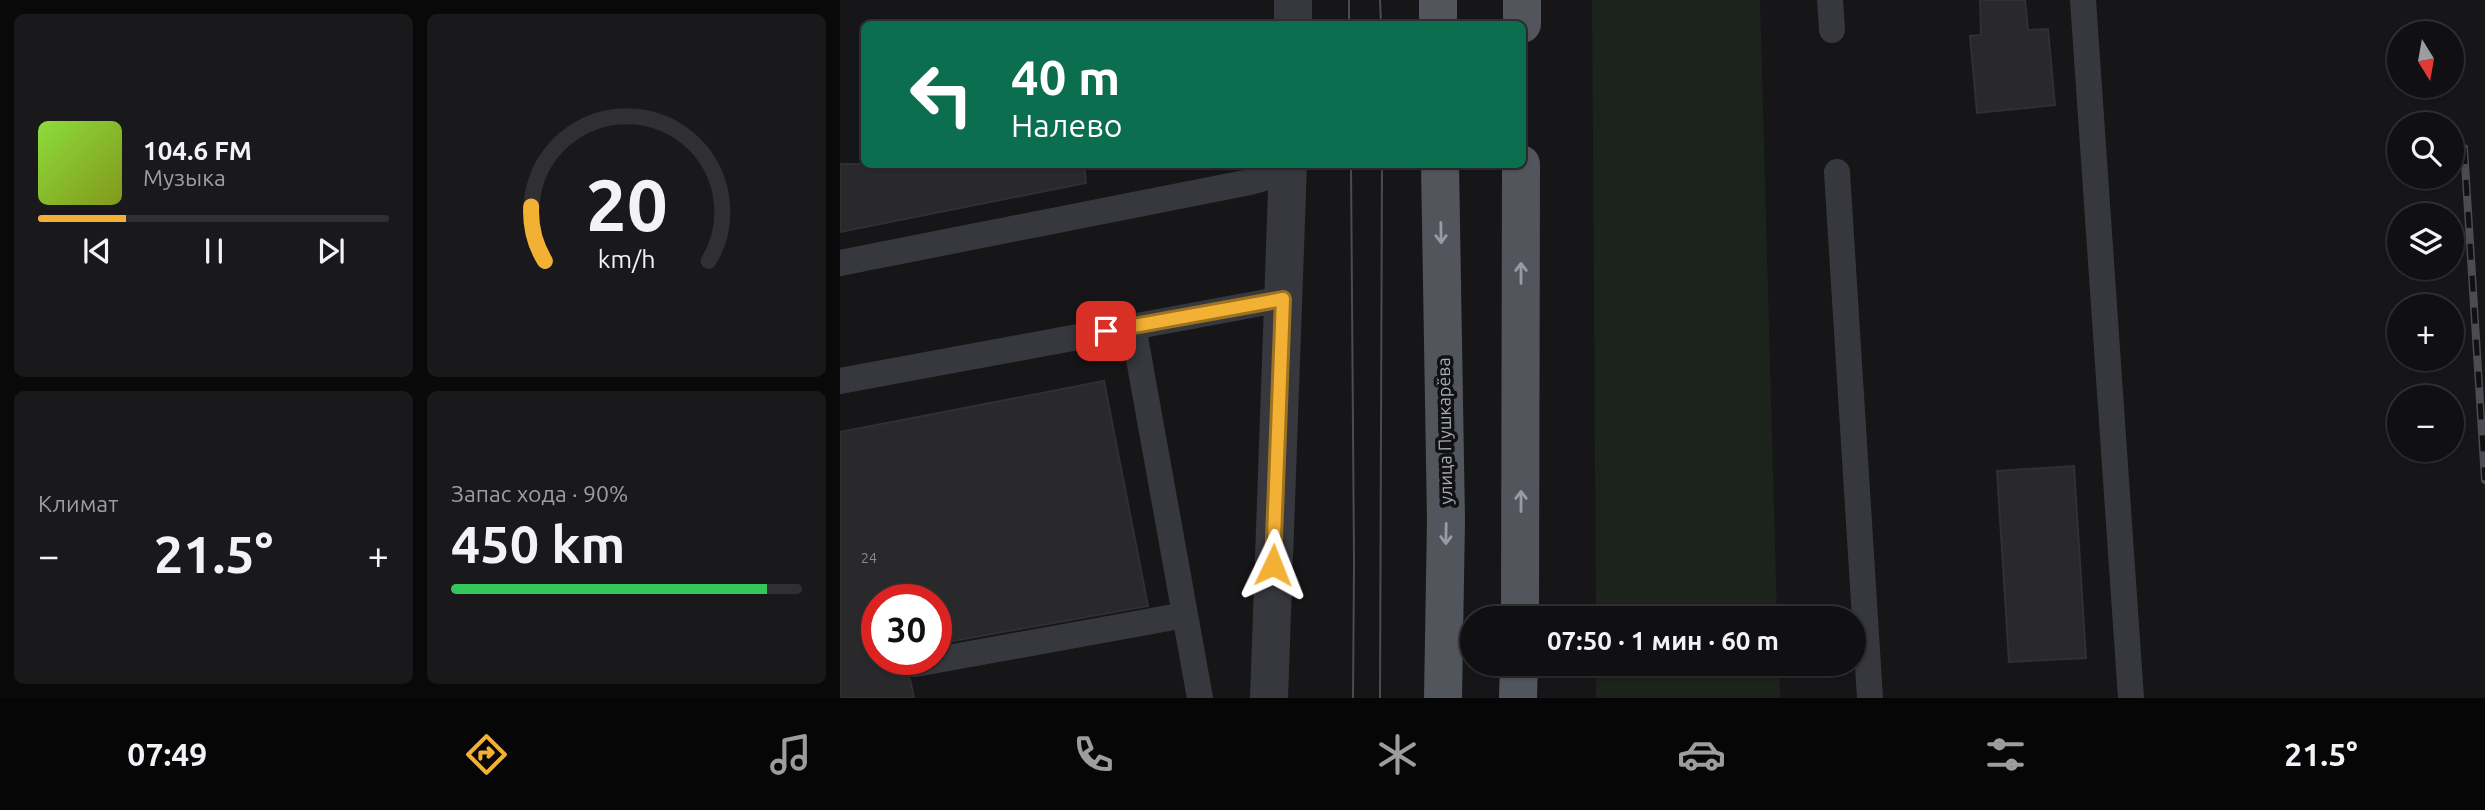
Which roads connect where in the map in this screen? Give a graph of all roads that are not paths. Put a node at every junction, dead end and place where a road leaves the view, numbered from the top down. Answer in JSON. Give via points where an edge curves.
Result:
{"nodes":[{"id":1,"x":1293,"y":0,"type":"edge"},
{"id":2,"x":1438,"y":0,"type":"edge"},
{"id":3,"x":1522,"y":0,"type":"edge"},
{"id":4,"x":1830,"y":0,"type":"edge"},
{"id":5,"x":2083,"y":0,"type":"edge"},
{"id":6,"x":1293,"y":21,"type":"edge"},
{"id":7,"x":1438,"y":21,"type":"edge"},
{"id":8,"x":1522,"y":21,"type":"edge"},
{"id":9,"x":1832,"y":30,"type":"dead end"},
{"id":10,"x":1288,"y":168,"type":"edge"},
{"id":11,"x":1440,"y":168,"type":"edge"},
{"id":12,"x":1521,"y":168,"type":"edge"},
{"id":13,"x":1837,"y":172,"type":"dead end"},
{"id":14,"x":840,"y":262,"type":"edge"},
{"id":15,"x":1283,"y":299,"type":"junction"},
{"id":16,"x":1133,"y":326,"type":"junction"},
{"id":17,"x":840,"y":382,"type":"edge"},
{"id":18,"x":1520,"y":606,"type":"edge"},
{"id":19,"x":1185,"y":615,"type":"junction"},
{"id":20,"x":952,"y":657,"type":"edge"},
{"id":21,"x":1519,"y":676,"type":"edge"},
{"id":22,"x":1199,"y":698,"type":"edge"},
{"id":23,"x":1269,"y":698,"type":"edge"},
{"id":24,"x":1443,"y":698,"type":"edge"},
{"id":25,"x":1518,"y":698,"type":"edge"},
{"id":26,"x":1870,"y":698,"type":"edge"},
{"id":27,"x":2131,"y":698,"type":"edge"}],
"edges":[{"from":1,"to":6,"type":"street"},
{"from":2,"to":7,"type":"main road"},
{"from":3,"to":8,"type":"main road"},
{"from":4,"to":9,"type":"lane"},
{"from":5,"to":27,"type":"lane"},
{"from":10,"to":14,"type":"lane","via":[[1250,182]]},
{"from":10,"to":15,"type":"street"},
{"from":11,"to":24,"type":"main road","name":"улица Пушкарёва","one_way":true,"via":[[1446,520]]},
{"from":18,"to":12,"type":"main road","one_way":true},
{"from":13,"to":26,"type":"lane"},
{"from":15,"to":16,"type":"lane"},
{"from":15,"to":23,"type":"street"},
{"from":16,"to":17,"type":"lane"},
{"from":16,"to":19,"type":"lane"},
{"from":19,"to":20,"type":"lane"},
{"from":19,"to":22,"type":"lane"},
{"from":21,"to":25,"type":"main road"}]}
